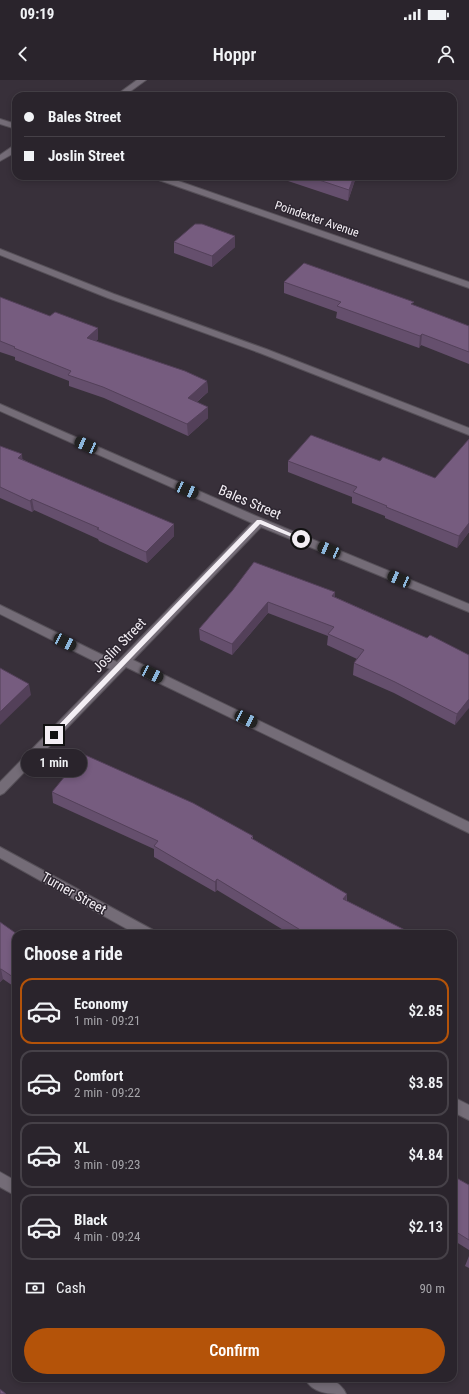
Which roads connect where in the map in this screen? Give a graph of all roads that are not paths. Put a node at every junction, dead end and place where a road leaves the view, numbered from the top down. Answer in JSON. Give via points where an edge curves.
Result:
{"nodes":[{"id":1,"x":142,"y":80,"type":"edge"},
{"id":2,"x":125,"y":92,"type":"edge"},
{"id":3,"x":0,"y":121,"type":"edge"},
{"id":4,"x":12,"y":126,"type":"edge"},
{"id":5,"x":12,"y":151,"type":"edge"},
{"id":6,"x":0,"y":159,"type":"edge"},
{"id":7,"x":167,"y":180,"type":"edge"},
{"id":8,"x":0,"y":252,"type":"edge"},
{"id":9,"x":469,"y":285,"type":"edge"},
{"id":10,"x":0,"y":407,"type":"edge"},
{"id":11,"x":469,"y":432,"type":"edge"},
{"id":12,"x":259,"y":522,"type":"junction"},
{"id":13,"x":469,"y":608,"type":"edge"},
{"id":14,"x":0,"y":609,"type":"edge"},
{"id":15,"x":121,"y":664,"type":"junction"},
{"id":16,"x":0,"y":790,"type":"edge"},
{"id":17,"x":469,"y":828,"type":"edge"},
{"id":18,"x":0,"y":852,"type":"edge"},
{"id":19,"x":141,"y":930,"type":"edge"},
{"id":20,"x":457,"y":1106,"type":"edge"},
{"id":21,"x":469,"y":1113,"type":"edge"},
{"id":22,"x":0,"y":1179,"type":"edge"},
{"id":23,"x":12,"y":1186,"type":"edge"},
{"id":24,"x":319,"y":1382,"type":"edge"},
{"id":25,"x":338,"y":1394,"type":"edge"}],
"edges":[{"from":1,"to":2,"type":"street"},
{"from":3,"to":4,"type":"street"},
{"from":5,"to":6,"type":"street"},
{"from":7,"to":9,"type":"street","name":"Poindexter Avenue"},
{"from":8,"to":11,"type":"street"},
{"from":10,"to":12,"type":"street","name":"Bales Street"},
{"from":12,"to":13,"type":"street","name":"Bales Street"},
{"from":12,"to":15,"type":"street","name":"Joslin Street"},
{"from":14,"to":15,"type":"street"},
{"from":15,"to":16,"type":"street","name":"Joslin Street"},
{"from":15,"to":17,"type":"street"},
{"from":18,"to":19,"type":"street","name":"Turner Street"},
{"from":20,"to":21,"type":"street"},
{"from":22,"to":23,"type":"street"},
{"from":24,"to":25,"type":"street"}]}
